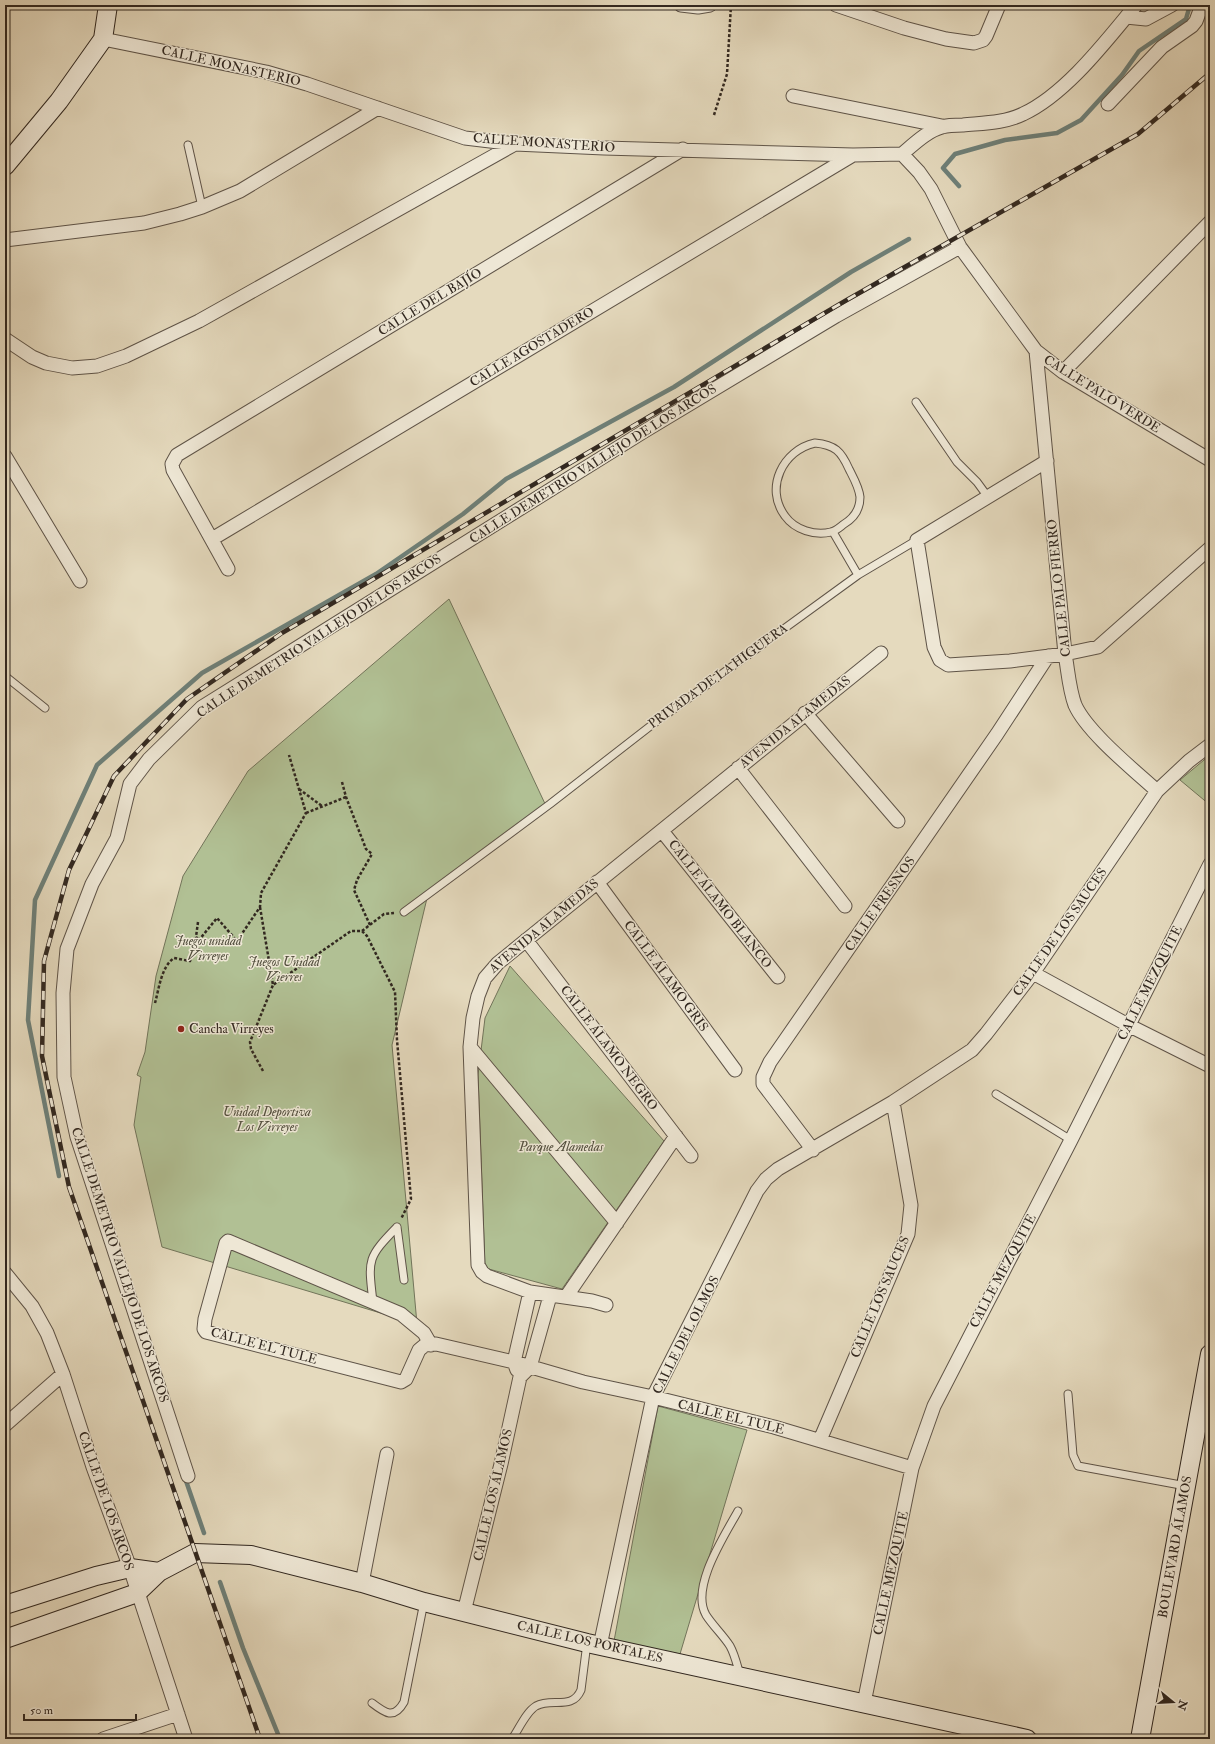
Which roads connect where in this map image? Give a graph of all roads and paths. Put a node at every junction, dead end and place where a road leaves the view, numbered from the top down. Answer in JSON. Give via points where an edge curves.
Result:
{"nodes":[{"id":1,"x":108,"y":5,"type":"edge"},
{"id":2,"x":681,"y":5,"type":"edge"},
{"id":3,"x":710,"y":5,"type":"edge"},
{"id":4,"x":731,"y":5,"type":"edge"},
{"id":5,"x":836,"y":5,"type":"edge"},
{"id":6,"x":999,"y":5,"type":"edge"},
{"id":7,"x":1136,"y":5,"type":"edge"},
{"id":8,"x":1172,"y":5,"type":"edge"},
{"id":9,"x":1202,"y":5,"type":"edge"},
{"id":10,"x":1126,"y":17,"type":"junction"},
{"id":11,"x":103,"y":38,"type":"junction"},
{"id":12,"x":793,"y":96,"type":"dead end"},
{"id":13,"x":1108,"y":104,"type":"dead end"},
{"id":14,"x":378,"y":108,"type":"junction"},
{"id":15,"x":714,"y":115,"type":"dead end"},
{"id":16,"x":942,"y":126,"type":"junction"},
{"id":17,"x":515,"y":144,"type":"junction"},
{"id":18,"x":188,"y":145,"type":"dead end"},
{"id":19,"x":683,"y":149,"type":"junction"},
{"id":20,"x":853,"y":154,"type":"junction"},
{"id":21,"x":902,"y":154,"type":"junction"},
{"id":22,"x":5,"y":166,"type":"edge"},
{"id":23,"x":202,"y":207,"type":"junction"},
{"id":24,"x":1210,"y":222,"type":"edge"},
{"id":25,"x":5,"y":240,"type":"edge"},
{"id":26,"x":960,"y":247,"type":"junction"},
{"id":27,"x":5,"y":339,"type":"edge"},
{"id":28,"x":1036,"y":351,"type":"junction"},
{"id":29,"x":1063,"y":372,"type":"junction"},
{"id":30,"x":916,"y":402,"type":"dead end"},
{"id":31,"x":5,"y":456,"type":"edge"},
{"id":32,"x":1210,"y":460,"type":"edge"},
{"id":33,"x":1047,"y":461,"type":"junction"},
{"id":34,"x":988,"y":497,"type":"junction"},
{"id":35,"x":833,"y":532,"type":"junction"},
{"id":36,"x":212,"y":539,"type":"junction"},
{"id":37,"x":917,"y":540,"type":"junction"},
{"id":38,"x":1210,"y":548,"type":"edge"},
{"id":39,"x":228,"y":569,"type":"dead end"},
{"id":40,"x":858,"y":575,"type":"junction"},
{"id":41,"x":80,"y":581,"type":"dead end"},
{"id":42,"x":881,"y":652,"type":"dead end"},
{"id":43,"x":1064,"y":654,"type":"junction"},
{"id":44,"x":1048,"y":656,"type":"junction"},
{"id":45,"x":5,"y":676,"type":"edge"},
{"id":46,"x":45,"y":708,"type":"dead end"},
{"id":47,"x":805,"y":713,"type":"junction"},
{"id":48,"x":1210,"y":745,"type":"edge"},
{"id":49,"x":289,"y":755,"type":"dead end"},
{"id":50,"x":738,"y":768,"type":"junction"},
{"id":51,"x":342,"y":782,"type":"dead end"},
{"id":52,"x":299,"y":788,"type":"junction"},
{"id":53,"x":1157,"y":791,"type":"junction"},
{"id":54,"x":346,"y":797,"type":"junction"},
{"id":55,"x":323,"y":806,"type":"junction"},
{"id":56,"x":306,"y":812,"type":"junction"},
{"id":57,"x":898,"y":821,"type":"dead end"},
{"id":58,"x":662,"y":831,"type":"junction"},
{"id":59,"x":1210,"y":864,"type":"edge"},
{"id":60,"x":597,"y":882,"type":"junction"},
{"id":61,"x":845,"y":906,"type":"dead end"},
{"id":62,"x":260,"y":907,"type":"junction"},
{"id":63,"x":404,"y":912,"type":"joint"},
{"id":64,"x":198,"y":922,"type":"dead end"},
{"id":65,"x":370,"y":925,"type":"junction"},
{"id":66,"x":362,"y":932,"type":"junction"},
{"id":67,"x":199,"y":940,"type":"junction"},
{"id":68,"x":526,"y":940,"type":"junction"},
{"id":69,"x":1033,"y":973,"type":"junction"},
{"id":70,"x":778,"y":977,"type":"dead end"},
{"id":71,"x":273,"y":985,"type":"junction"},
{"id":72,"x":155,"y":1003,"type":"dead end"},
{"id":73,"x":1128,"y":1025,"type":"junction"},
{"id":74,"x":470,"y":1046,"type":"junction"},
{"id":75,"x":1210,"y":1066,"type":"edge"},
{"id":76,"x":735,"y":1070,"type":"dead end"},
{"id":77,"x":263,"y":1072,"type":"dead end"},
{"id":78,"x":996,"y":1094,"type":"dead end"},
{"id":79,"x":893,"y":1102,"type":"junction"},
{"id":80,"x":676,"y":1136,"type":"junction"},
{"id":81,"x":1071,"y":1140,"type":"junction"},
{"id":82,"x":812,"y":1150,"type":"junction"},
{"id":83,"x":691,"y":1156,"type":"dead end"},
{"id":84,"x":617,"y":1223,"type":"junction"},
{"id":85,"x":397,"y":1227,"type":"junction"},
{"id":86,"x":5,"y":1273,"type":"edge"},
{"id":87,"x":404,"y":1280,"type":"dead end"},
{"id":88,"x":530,"y":1292,"type":"junction"},
{"id":89,"x":550,"y":1296,"type":"junction"},
{"id":90,"x":566,"y":1297,"type":"junction"},
{"id":91,"x":373,"y":1302,"type":"junction"},
{"id":92,"x":606,"y":1305,"type":"dead end"},
{"id":93,"x":431,"y":1345,"type":"junction"},
{"id":94,"x":1210,"y":1354,"type":"edge"},
{"id":95,"x":514,"y":1362,"type":"junction"},
{"id":96,"x":530,"y":1367,"type":"junction"},
{"id":97,"x":63,"y":1374,"type":"junction"},
{"id":98,"x":520,"y":1377,"type":"junction"},
{"id":99,"x":1068,"y":1394,"type":"dead end"},
{"id":100,"x":653,"y":1397,"type":"junction"},
{"id":101,"x":5,"y":1425,"type":"edge"},
{"id":102,"x":820,"y":1440,"type":"junction"},
{"id":103,"x":387,"y":1454,"type":"dead end"},
{"id":104,"x":912,"y":1468,"type":"junction"},
{"id":105,"x":188,"y":1476,"type":"dead end"},
{"id":106,"x":1186,"y":1486,"type":"junction"},
{"id":107,"x":738,"y":1510,"type":"dead end"},
{"id":108,"x":130,"y":1568,"type":"junction"},
{"id":109,"x":159,"y":1572,"type":"junction"},
{"id":110,"x":362,"y":1583,"type":"junction"},
{"id":111,"x":137,"y":1593,"type":"junction"},
{"id":112,"x":424,"y":1602,"type":"junction"},
{"id":113,"x":5,"y":1605,"type":"edge"},
{"id":114,"x":464,"y":1612,"type":"junction"},
{"id":115,"x":5,"y":1639,"type":"edge"},
{"id":116,"x":593,"y":1644,"type":"junction"},
{"id":117,"x":740,"y":1676,"type":"junction"},
{"id":118,"x":372,"y":1703,"type":"dead end"},
{"id":119,"x":864,"y":1704,"type":"junction"},
{"id":120,"x":178,"y":1714,"type":"junction"},
{"id":121,"x":103,"y":1739,"type":"edge"},
{"id":122,"x":186,"y":1739,"type":"edge"},
{"id":123,"x":512,"y":1739,"type":"edge"},
{"id":124,"x":1027,"y":1739,"type":"edge"},
{"id":125,"x":1140,"y":1739,"type":"edge"}],
"edges":[{"from":1,"to":11,"type":"street"},
{"from":2,"to":3,"type":"street"},
{"from":4,"to":15,"type":"path","via":[[727,74]]},
{"from":5,"to":6,"type":"street","via":[[891,24],[966,43],[983,40]]},
{"from":7,"to":10,"type":"street"},
{"from":8,"to":10,"type":"street","via":[[1146,20]]},
{"from":9,"to":13,"type":"street","via":[[1192,26],[1162,47]]},
{"from":10,"to":16,"type":"street","via":[[1104,44],[1045,101],[1005,120]]},
{"from":11,"to":14,"type":"street","name":"CALLE MONASTERIO","via":[[266,72]]},
{"from":11,"to":22,"type":"street","via":[[59,101]]},
{"from":12,"to":16,"type":"street"},
{"from":14,"to":17,"type":"street","name":"CALLE MONASTERIO","via":[[460,136]]},
{"from":14,"to":23,"type":"street","via":[[240,191]]},
{"from":16,"to":21,"type":"street"},
{"from":17,"to":19,"type":"street","name":"CALLE MONASTERIO"},
{"from":17,"to":27,"type":"street","via":[[199,321],[126,356],[97,366],[72,368],[46,363],[32,357]]},
{"from":18,"to":23,"type":"lane"},
{"from":19,"to":20,"type":"street","name":"CALLE MONASTERIO"},
{"from":19,"to":36,"type":"street","name":"CALLE DEL BAJÍO","via":[[177,455],[172,464],[173,470]]},
{"from":20,"to":21,"type":"street","name":"CALLE MONASTERIO"},
{"from":20,"to":36,"type":"street","name":"CALLE AGOSTADERO"},
{"from":21,"to":26,"type":"street","name":"CALLE PALO VERDE","via":[[931,189]]},
{"from":23,"to":25,"type":"street","via":[[144,223]]},
{"from":24,"to":29,"type":"street"},
{"from":26,"to":28,"type":"street","name":"CALLE PALO VERDE"},
{"from":26,"to":105,"type":"street","name":"CALLE DEMETRIO VALLEJO DE LOS ARCOS","via":[[836,316],[643,432],[202,707],[149,759],[130,784],[117,838],[92,884],[67,949],[63,993],[64,1077],[76,1137]]},
{"from":28,"to":29,"type":"street","name":"CALLE PALO VERDE"},
{"from":28,"to":33,"type":"street","name":"CALLE PALO FIERRO"},
{"from":29,"to":32,"type":"street","name":"CALLE PALO VERDE"},
{"from":30,"to":34,"type":"lane","via":[[957,462]]},
{"from":31,"to":41,"type":"street"},
{"from":33,"to":34,"type":"street","name":"PRIVADA DE LA HIGUERA"},
{"from":33,"to":43,"type":"street","name":"CALLE PALO FIERRO"},
{"from":34,"to":37,"type":"street","name":"PRIVADA DE LA HIGUERA"},
{"from":35,"to":35,"type":"lane","via":[[855,515],[860,498],[858,489],[842,454],[826,444],[806,445],[787,459],[778,474],[777,500],[780,511],[796,526],[806,531],[820,534]]},
{"from":35,"to":40,"type":"lane"},
{"from":36,"to":39,"type":"street"},
{"from":37,"to":40,"type":"lane","name":"PRIVADA DE LA HIGUERA"},
{"from":37,"to":44,"type":"street","via":[[934,647],[940,660],[948,665],[959,665]]},
{"from":38,"to":43,"type":"street","via":[[1098,647]]},
{"from":40,"to":63,"type":"lane","name":"PRIVADA DE LA HIGUERA","via":[[652,724],[550,804]]},
{"from":42,"to":47,"type":"street","name":"AVENIDA ALAMEDAS"},
{"from":43,"to":44,"type":"street"},
{"from":43,"to":53,"type":"street","name":"CALLE PALO FIERRO","via":[[1076,707],[1094,732]]},
{"from":44,"to":82,"type":"street","name":"CALLE FRESNOS","via":[[762,1077],[763,1084]]},
{"from":45,"to":46,"type":"lane"},
{"from":47,"to":50,"type":"street","name":"AVENIDA ALAMEDAS"},
{"from":47,"to":57,"type":"street"},
{"from":48,"to":53,"type":"street","name":"CALLE DE LOS SAUCES"},
{"from":49,"to":52,"type":"path"},
{"from":50,"to":58,"type":"street","name":"AVENIDA ALAMEDAS"},
{"from":50,"to":61,"type":"street"},
{"from":51,"to":54,"type":"path"},
{"from":52,"to":55,"type":"path"},
{"from":52,"to":56,"type":"path"},
{"from":53,"to":69,"type":"street","name":"CALLE DE LOS SAUCES"},
{"from":54,"to":55,"type":"path"},
{"from":54,"to":65,"type":"path","via":[[366,849],[372,854],[354,890]]},
{"from":55,"to":56,"type":"path"},
{"from":56,"to":62,"type":"path","via":[[261,893]]},
{"from":58,"to":60,"type":"street","name":"AVENIDA ALAMEDAS"},
{"from":58,"to":70,"type":"street","name":"CALLE ÁLAMO BLANCO"},
{"from":59,"to":73,"type":"street","name":"CALLE MEZQUITE"},
{"from":60,"to":68,"type":"street","name":"AVENIDA ALAMEDAS"},
{"from":60,"to":76,"type":"street","name":"CALLE ÁLAMO GRIS"},
{"from":62,"to":67,"type":"path","via":[[237,941],[217,918]]},
{"from":62,"to":71,"type":"path"},
{"from":63,"to":65,"type":"path","via":[[384,914]]},
{"from":64,"to":67,"type":"path","via":[[196,937]]},
{"from":65,"to":66,"type":"path"},
{"from":66,"to":71,"type":"path","via":[[351,931]]},
{"from":66,"to":85,"type":"path","via":[[372,944],[396,992],[397,1040],[411,1199]]},
{"from":67,"to":72,"type":"path","via":[[199,951],[190,961],[174,958],[169,962]]},
{"from":68,"to":74,"type":"street","name":"AVENIDA ALAMEDAS","via":[[498,963],[485,978],[473,1018]]},
{"from":68,"to":80,"type":"street","name":"CALLE ÁLAMO NEGRO"},
{"from":69,"to":73,"type":"street"},
{"from":69,"to":79,"type":"street","name":"CALLE DE LOS SAUCES","via":[[972,1050]]},
{"from":71,"to":77,"type":"path","via":[[250,1042]]},
{"from":73,"to":75,"type":"street"},
{"from":73,"to":81,"type":"street","name":"CALLE MEZQUITE"},
{"from":74,"to":84,"type":"street"},
{"from":74,"to":88,"type":"street","name":"AVENIDA ALAMEDAS","via":[[478,1265],[487,1276]]},
{"from":78,"to":81,"type":"lane"},
{"from":79,"to":82,"type":"street","name":"CALLE DEL OLMOS"},
{"from":79,"to":102,"type":"street","name":"CALLE LOS SAUCES","via":[[911,1205],[908,1234]]},
{"from":80,"to":83,"type":"street","name":"CALLE ÁLAMO NEGRO"},
{"from":80,"to":84,"type":"street"},
{"from":81,"to":104,"type":"street","name":"CALLE MEZQUITE","via":[[934,1406]]},
{"from":82,"to":100,"type":"street","name":"CALLE DEL OLMOS","via":[[778,1170],[757,1190]]},
{"from":84,"to":90,"type":"street"},
{"from":85,"to":87,"type":"lane"},
{"from":85,"to":91,"type":"lane","via":[[372,1255],[369,1269]]},
{"from":86,"to":97,"type":"street","name":"CALLE DE LOS ARCOS","via":[[32,1306],[47,1333]]},
{"from":88,"to":89,"type":"street","name":"AVENIDA ALAMEDAS"},
{"from":88,"to":95,"type":"street"},
{"from":89,"to":90,"type":"street","name":"AVENIDA ALAMEDAS"},
{"from":89,"to":96,"type":"street"},
{"from":90,"to":92,"type":"street","name":"AVENIDA ALAMEDAS"},
{"from":91,"to":93,"type":"street","name":"CALLE EL TULE","via":[[401,1314],[412,1322],[424,1333]]},
{"from":91,"to":93,"type":"street","name":"CALLE EL TULE","via":[[228,1241],[204,1330],[401,1382],[406,1379],[419,1350]]},
{"from":93,"to":95,"type":"street","name":"CALLE EL TULE"},
{"from":94,"to":106,"type":"street","name":"BOULEVARD ÁLAMOS"},
{"from":95,"to":96,"type":"street","name":"CALLE EL TULE"},
{"from":95,"to":98,"type":"street"},
{"from":96,"to":98,"type":"street"},
{"from":96,"to":100,"type":"street","name":"CALLE EL TULE","via":[[583,1382]]},
{"from":97,"to":101,"type":"street"},
{"from":97,"to":108,"type":"street","name":"CALLE DE LOS ARCOS","via":[[93,1467]]},
{"from":98,"to":114,"type":"street","name":"CALLE LOS ÁLAMOS"},
{"from":99,"to":106,"type":"lane","via":[[1073,1455],[1078,1466]]},
{"from":100,"to":102,"type":"street","name":"CALLE EL TULE"},
{"from":100,"to":116,"type":"street","name":"CALLE DEL OLMOS"},
{"from":102,"to":104,"type":"street","name":"CALLE EL TULE"},
{"from":103,"to":110,"type":"street"},
{"from":104,"to":119,"type":"street","name":"CALLE MEZQUITE"},
{"from":106,"to":125,"type":"street","name":"BOULEVARD ÁLAMOS"},
{"from":107,"to":117,"type":"lane","via":[[707,1572],[702,1600],[705,1613],[736,1658]]},
{"from":108,"to":109,"type":"street"},
{"from":108,"to":111,"type":"street","name":"CALLE DE LOS ARCOS"},
{"from":108,"to":113,"type":"street"},
{"from":109,"to":110,"type":"street","name":"CALLE LOS PORTALES","via":[[195,1553],[237,1554],[270,1558]]},
{"from":109,"to":111,"type":"street","name":"CALLE LOS PORTALES"},
{"from":110,"to":112,"type":"street","name":"CALLE LOS PORTALES"},
{"from":111,"to":115,"type":"street","name":"CALLE LOS PORTALES"},
{"from":111,"to":120,"type":"street","name":"CALLE DE LOS ARCOS"},
{"from":112,"to":114,"type":"street","name":"CALLE LOS PORTALES"},
{"from":112,"to":118,"type":"lane","via":[[404,1702],[400,1710],[394,1714],[384,1713]]},
{"from":114,"to":116,"type":"street","name":"CALLE LOS PORTALES"},
{"from":116,"to":117,"type":"street","name":"CALLE LOS PORTALES"},
{"from":116,"to":123,"type":"lane","via":[[581,1690],[575,1700],[536,1706]]},
{"from":117,"to":119,"type":"street","name":"CALLE LOS PORTALES"},
{"from":119,"to":124,"type":"street","name":"CALLE LOS PORTALES"},
{"from":120,"to":121,"type":"street"},
{"from":120,"to":122,"type":"street","name":"CALLE DE LOS ARCOS"}]}
